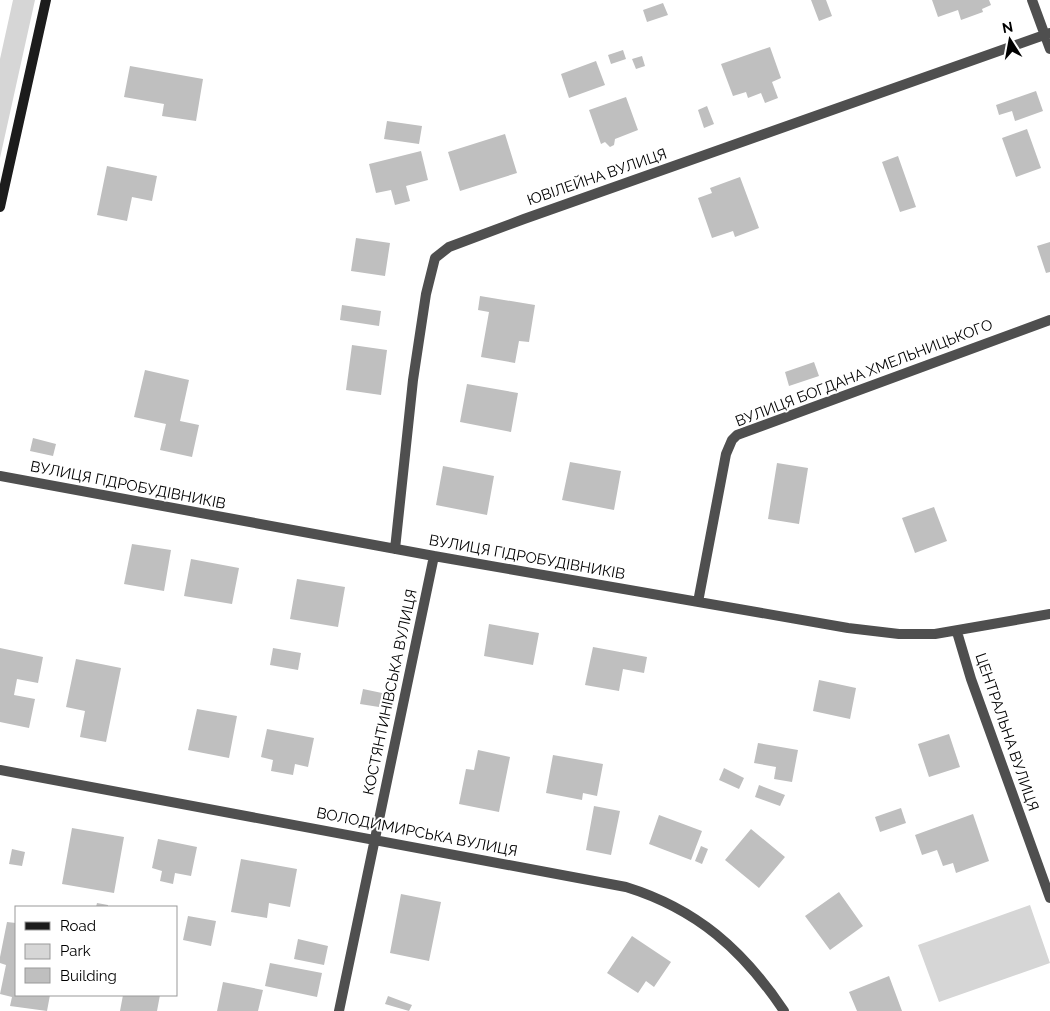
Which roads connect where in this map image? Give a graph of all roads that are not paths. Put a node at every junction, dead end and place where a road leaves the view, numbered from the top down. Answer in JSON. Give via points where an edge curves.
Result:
{"nodes":[{"id":1,"x":46,"y":0,"type":"edge"},
{"id":2,"x":1032,"y":0,"type":"edge"},
{"id":3,"x":1048,"y":34,"type":"edge"},
{"id":4,"x":1050,"y":49,"type":"edge"},
{"id":5,"x":0,"y":207,"type":"edge"},
{"id":6,"x":1050,"y":320,"type":"edge"},
{"id":7,"x":0,"y":476,"type":"edge"},
{"id":8,"x":395,"y":549,"type":"junction"},
{"id":9,"x":434,"y":556,"type":"junction"},
{"id":10,"x":698,"y":602,"type":"junction"},
{"id":11,"x":1050,"y":614,"type":"edge"},
{"id":12,"x":957,"y":632,"type":"junction"},
{"id":13,"x":0,"y":770,"type":"edge"},
{"id":14,"x":375,"y":838,"type":"junction"},
{"id":15,"x":1050,"y":898,"type":"edge"},
{"id":16,"x":339,"y":1011,"type":"edge"},
{"id":17,"x":784,"y":1011,"type":"edge"}],
"edges":[{"from":1,"to":5,"type":"street"},
{"from":2,"to":3,"type":"street"},
{"from":3,"to":4,"type":"street"},
{"from":3,"to":8,"type":"street","name":"ЮВІЛЕЙНА ВУЛИЦЯ","via":[[524,218],[442,250],[433,266],[420,330]]},
{"from":6,"to":10,"type":"street","name":"ВУЛИЦЯ БОГДАНА ХМЕЛЬНИЦЬКОГО","via":[[737,435],[726,454]]},
{"from":7,"to":8,"type":"street","name":"ВУЛИЦЯ ГІДРОБУДІВНИКІВ"},
{"from":8,"to":9,"type":"street","name":"ВУЛИЦЯ ГІДРОБУДІВНИКІВ"},
{"from":9,"to":10,"type":"street","name":"ВУЛИЦЯ ГІДРОБУДІВНИКІВ"},
{"from":9,"to":14,"type":"street","name":"КОСТЯНТИНІВСЬКА ВУЛИЦЯ"},
{"from":10,"to":12,"type":"street","name":"ВУЛИЦЯ ГІДРОБУДІВНИКІВ","via":[[899,634]]},
{"from":11,"to":12,"type":"street","name":"ВУЛИЦЯ ГІДРОБУДІВНИКІВ"},
{"from":12,"to":15,"type":"street","name":"ЦЕНТРАЛЬНА ВУЛИЦЯ"},
{"from":13,"to":14,"type":"street","name":"ВОЛОДИМИРСЬКА ВУЛИЦЯ"},
{"from":14,"to":16,"type":"street","name":"КОСТЯНТИНІВСЬКА ВУЛИЦЯ"},
{"from":14,"to":17,"type":"street","name":"ВОЛОДИМИРСЬКА ВУЛИЦЯ","via":[[626,887],[651,895],[693,916],[738,952]]}]}
